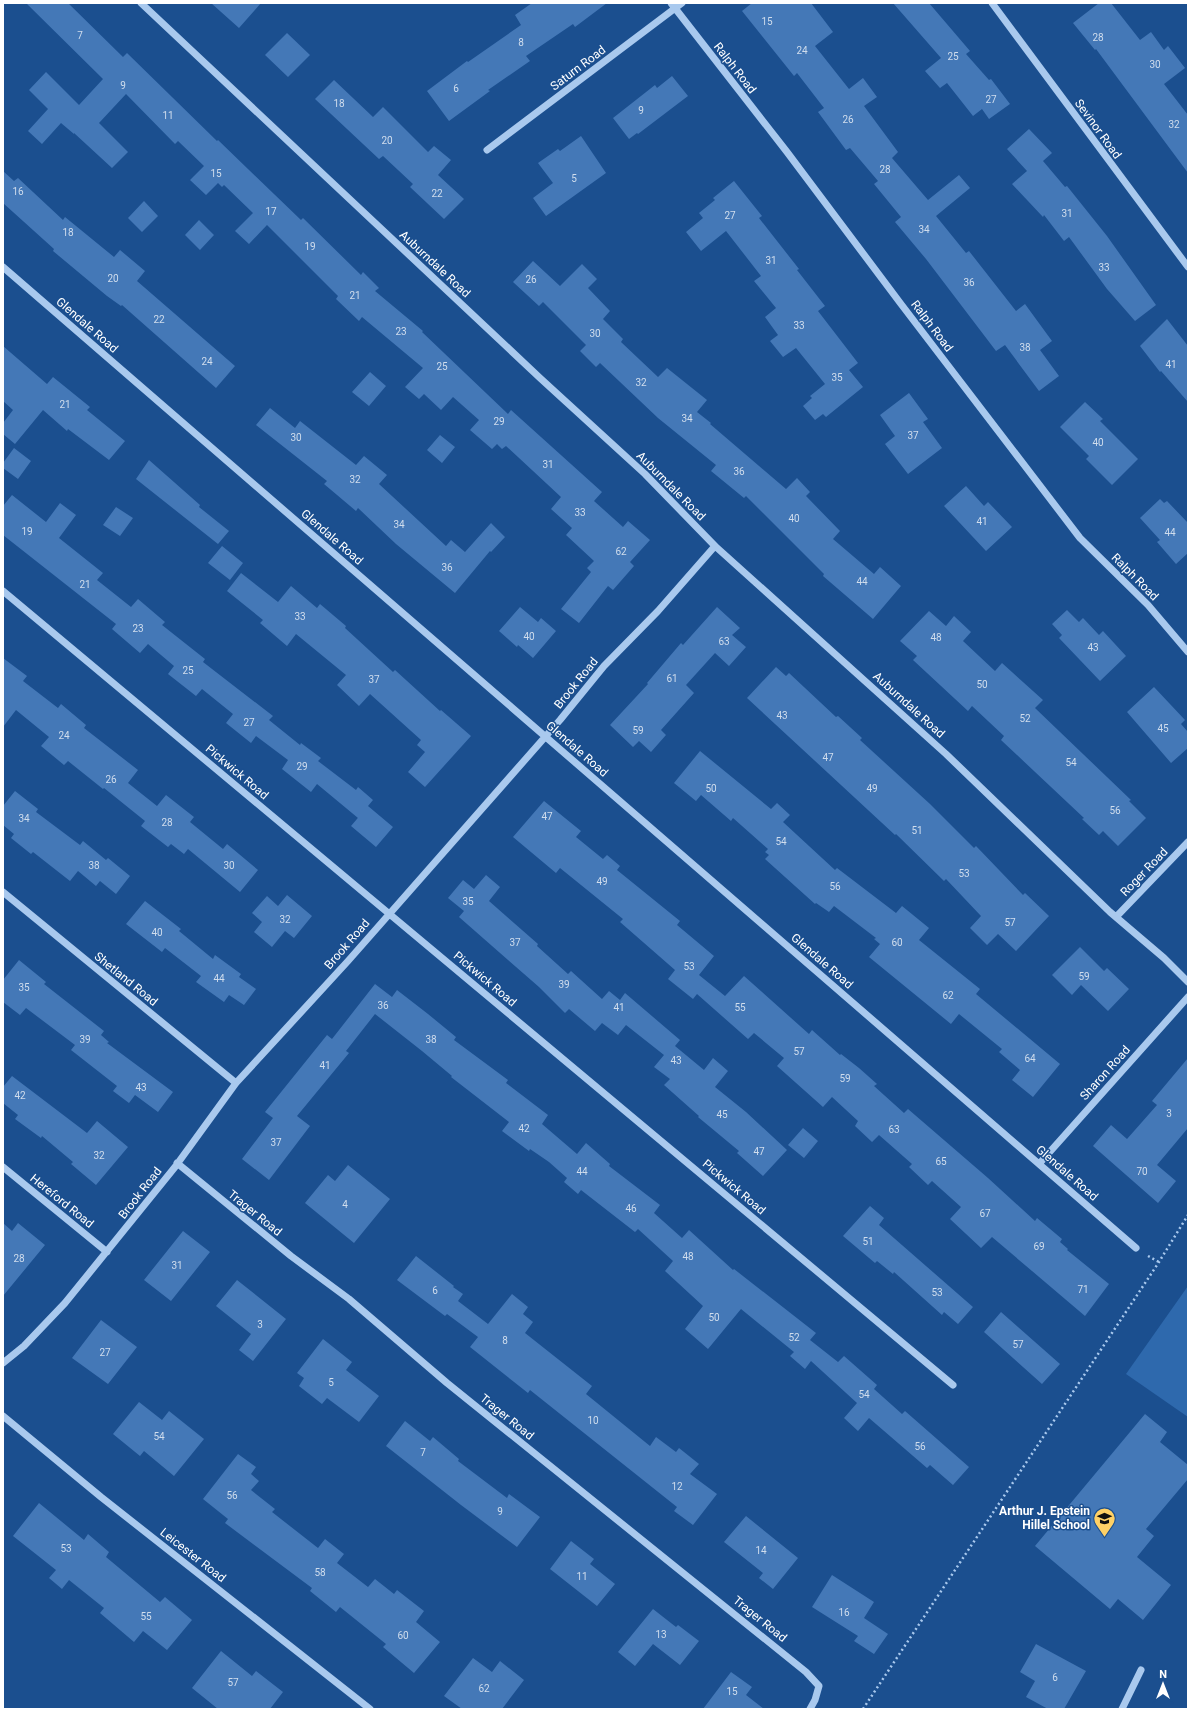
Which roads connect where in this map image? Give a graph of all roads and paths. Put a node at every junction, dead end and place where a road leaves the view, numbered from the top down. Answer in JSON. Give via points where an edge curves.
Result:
{"nodes":[{"id":1,"x":141,"y":3,"type":"edge"},
{"id":2,"x":682,"y":3,"type":"edge"},
{"id":3,"x":992,"y":3,"type":"edge"},
{"id":4,"x":673,"y":6,"type":"edge"},
{"id":5,"x":487,"y":150,"type":"dead end"},
{"id":6,"x":3,"y":267,"type":"edge"},
{"id":7,"x":1188,"y":268,"type":"edge"},
{"id":8,"x":715,"y":546,"type":"junction"},
{"id":9,"x":3,"y":591,"type":"edge"},
{"id":10,"x":1188,"y":652,"type":"edge"},
{"id":11,"x":545,"y":736,"type":"junction"},
{"id":12,"x":1188,"y":842,"type":"edge"},
{"id":13,"x":3,"y":892,"type":"edge"},
{"id":14,"x":389,"y":913,"type":"junction"},
{"id":15,"x":1116,"y":917,"type":"junction"},
{"id":16,"x":1188,"y":982,"type":"edge"},
{"id":17,"x":1188,"y":997,"type":"edge"},
{"id":18,"x":236,"y":1083,"type":"junction"},
{"id":19,"x":177,"y":1163,"type":"junction"},
{"id":20,"x":1039,"y":1164,"type":"junction"},
{"id":21,"x":3,"y":1167,"type":"edge"},
{"id":22,"x":1188,"y":1215,"type":"edge"},
{"id":23,"x":1136,"y":1248,"type":"dead end"},
{"id":24,"x":107,"y":1252,"type":"junction"},
{"id":25,"x":3,"y":1363,"type":"edge"},
{"id":26,"x":953,"y":1385,"type":"dead end"},
{"id":27,"x":3,"y":1416,"type":"edge"},
{"id":28,"x":1141,"y":1670,"type":"dead end"},
{"id":29,"x":370,"y":1709,"type":"edge"},
{"id":30,"x":810,"y":1709,"type":"edge"},
{"id":31,"x":863,"y":1709,"type":"edge"},
{"id":32,"x":1122,"y":1709,"type":"edge"}],
"edges":[{"from":1,"to":8,"type":"street","name":"Auburndale Road","via":[[645,474]]},
{"from":2,"to":4,"type":"street","name":"Saturn Road"},
{"from":3,"to":7,"type":"street","name":"Sevinor Road"},
{"from":4,"to":5,"type":"street","name":"Saturn Road"},
{"from":4,"to":10,"type":"street","name":"Ralph Road","via":[[1080,538],[1148,605]]},
{"from":6,"to":11,"type":"street","name":"Glendale Road"},
{"from":8,"to":11,"type":"street","name":"Brook Road","via":[[658,611],[604,666]]},
{"from":8,"to":15,"type":"street","name":"Auburndale Road","via":[[946,754]]},
{"from":9,"to":14,"type":"street","name":"Pickwick Road"},
{"from":11,"to":14,"type":"street","name":"Brook Road"},
{"from":11,"to":20,"type":"street","name":"Glendale Road"},
{"from":12,"to":15,"type":"street","name":"Roger Road"},
{"from":13,"to":18,"type":"street","name":"Shetland Road"},
{"from":14,"to":18,"type":"street","name":"Brook Road"},
{"from":14,"to":26,"type":"street","name":"Pickwick Road"},
{"from":15,"to":16,"type":"street","name":"Auburndale Road"},
{"from":17,"to":20,"type":"street","name":"Sharon Road"},
{"from":18,"to":19,"type":"street","name":"Brook Road"},
{"from":19,"to":24,"type":"street","name":"Brook Road"},
{"from":19,"to":30,"type":"street","name":"Trager Road","via":[[806,1672],[819,1686]]},
{"from":20,"to":23,"type":"street","name":"Glendale Road"},
{"from":21,"to":24,"type":"street","name":"Hereford Road"},
{"from":22,"to":31,"type":"path"},
{"from":24,"to":25,"type":"street","name":"Brook Road","via":[[65,1303],[24,1346]]},
{"from":27,"to":29,"type":"street","name":"Leicester Road","via":[[101,1497]]},
{"from":28,"to":32,"type":"street"}]}
